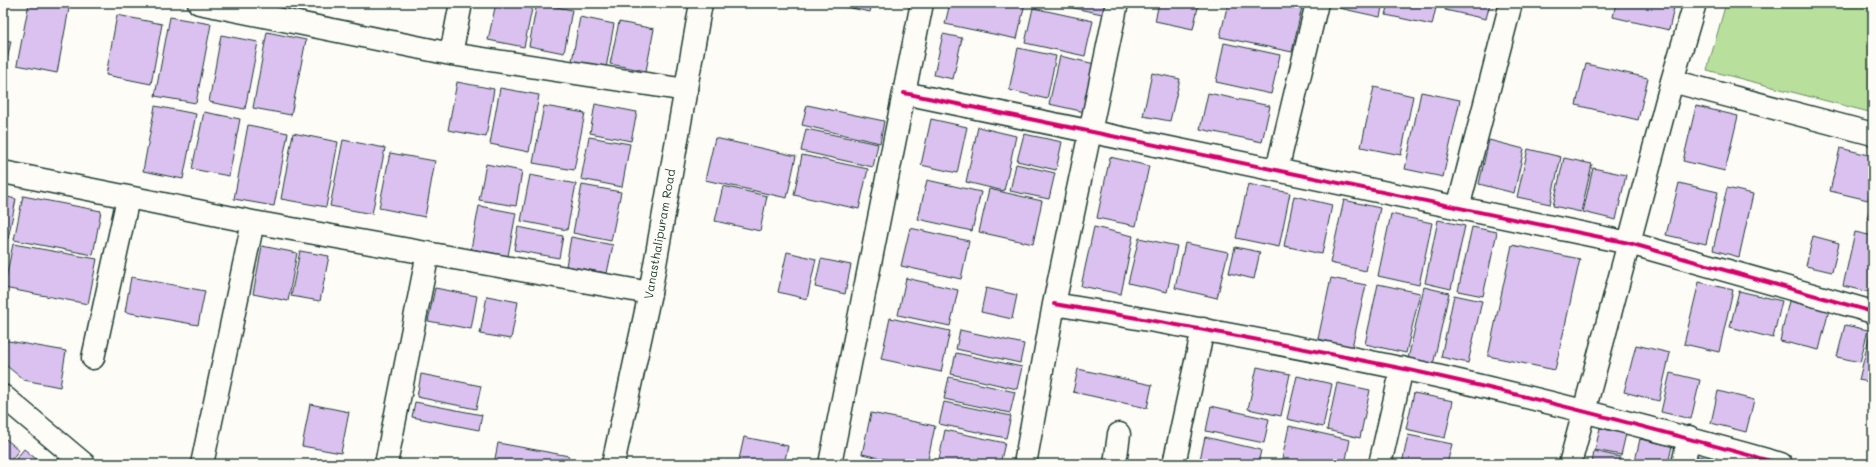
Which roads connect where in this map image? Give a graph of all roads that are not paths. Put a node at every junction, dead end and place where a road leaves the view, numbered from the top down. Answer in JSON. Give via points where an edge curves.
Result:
{"nodes":[{"id":1,"x":199,"y":3,"type":"edge"},
{"id":2,"x":461,"y":3,"type":"edge"},
{"id":3,"x":701,"y":3,"type":"edge"},
{"id":4,"x":922,"y":3,"type":"edge"},
{"id":5,"x":1117,"y":3,"type":"edge"},
{"id":6,"x":1317,"y":3,"type":"edge"},
{"id":7,"x":1511,"y":3,"type":"edge"},
{"id":8,"x":1696,"y":3,"type":"edge"},
{"id":9,"x":288,"y":11,"type":"edge"},
{"id":10,"x":451,"y":54,"type":"junction"},
{"id":11,"x":1672,"y":81,"type":"junction"},
{"id":12,"x":686,"y":90,"type":"junction"},
{"id":13,"x":904,"y":93,"type":"junction"},
{"id":14,"x":1089,"y":131,"type":"junction"},
{"id":15,"x":1873,"y":134,"type":"edge"},
{"id":16,"x":1277,"y":170,"type":"junction"},
{"id":17,"x":3,"y":172,"type":"edge"},
{"id":18,"x":128,"y":198,"type":"junction"},
{"id":19,"x":1458,"y":208,"type":"junction"},
{"id":20,"x":253,"y":222,"type":"junction"},
{"id":21,"x":1629,"y":243,"type":"junction"},
{"id":22,"x":428,"y":253,"type":"junction"},
{"id":23,"x":650,"y":293,"type":"junction"},
{"id":24,"x":1054,"y":304,"type":"junction"},
{"id":25,"x":1873,"y":312,"type":"edge"},
{"id":26,"x":1203,"y":329,"type":"junction"},
{"id":27,"x":93,"y":358,"type":"dead end"},
{"id":28,"x":1402,"y":368,"type":"junction"},
{"id":29,"x":3,"y":396,"type":"edge"},
{"id":30,"x":1584,"y":411,"type":"junction"},
{"id":31,"x":1119,"y":434,"type":"dead end"},
{"id":32,"x":1689,"y":437,"type":"junction"},
{"id":33,"x":84,"y":464,"type":"edge"},
{"id":34,"x":202,"y":464,"type":"edge"},
{"id":35,"x":386,"y":464,"type":"edge"},
{"id":36,"x":613,"y":464,"type":"edge"},
{"id":37,"x":830,"y":464,"type":"edge"},
{"id":38,"x":1025,"y":464,"type":"edge"},
{"id":39,"x":1115,"y":464,"type":"edge"},
{"id":40,"x":1174,"y":464,"type":"edge"},
{"id":41,"x":1380,"y":464,"type":"edge"},
{"id":42,"x":1570,"y":464,"type":"edge"},
{"id":43,"x":1683,"y":464,"type":"edge"},
{"id":44,"x":1779,"y":464,"type":"edge"}],
"edges":[{"from":1,"to":9,"type":"street"},
{"from":2,"to":10,"type":"street"},
{"from":3,"to":12,"type":"street","name":"Vanasthalipuram Road"},
{"from":4,"to":13,"type":"street"},
{"from":5,"to":14,"type":"street"},
{"from":6,"to":16,"type":"street"},
{"from":7,"to":19,"type":"street"},
{"from":8,"to":11,"type":"street"},
{"from":9,"to":10,"type":"street"},
{"from":10,"to":12,"type":"street"},
{"from":11,"to":15,"type":"street"},
{"from":11,"to":21,"type":"street"},
{"from":12,"to":23,"type":"street","name":"Vanasthalipuram Road"},
{"from":13,"to":14,"type":"street"},
{"from":13,"to":37,"type":"street"},
{"from":14,"to":16,"type":"street"},
{"from":14,"to":24,"type":"street"},
{"from":16,"to":19,"type":"street"},
{"from":17,"to":18,"type":"street"},
{"from":18,"to":20,"type":"street"},
{"from":18,"to":27,"type":"street"},
{"from":19,"to":21,"type":"street"},
{"from":20,"to":22,"type":"street"},
{"from":20,"to":34,"type":"street"},
{"from":21,"to":25,"type":"street"},
{"from":21,"to":30,"type":"street"},
{"from":22,"to":23,"type":"street"},
{"from":22,"to":35,"type":"street"},
{"from":23,"to":36,"type":"street","name":"Vanasthalipuram Road"},
{"from":24,"to":26,"type":"street"},
{"from":24,"to":38,"type":"street"},
{"from":26,"to":28,"type":"street"},
{"from":26,"to":40,"type":"street"},
{"from":28,"to":30,"type":"street"},
{"from":28,"to":41,"type":"street"},
{"from":29,"to":33,"type":"street"},
{"from":30,"to":32,"type":"street"},
{"from":30,"to":42,"type":"street"},
{"from":31,"to":39,"type":"street"},
{"from":32,"to":43,"type":"street"},
{"from":32,"to":44,"type":"street"}]}
